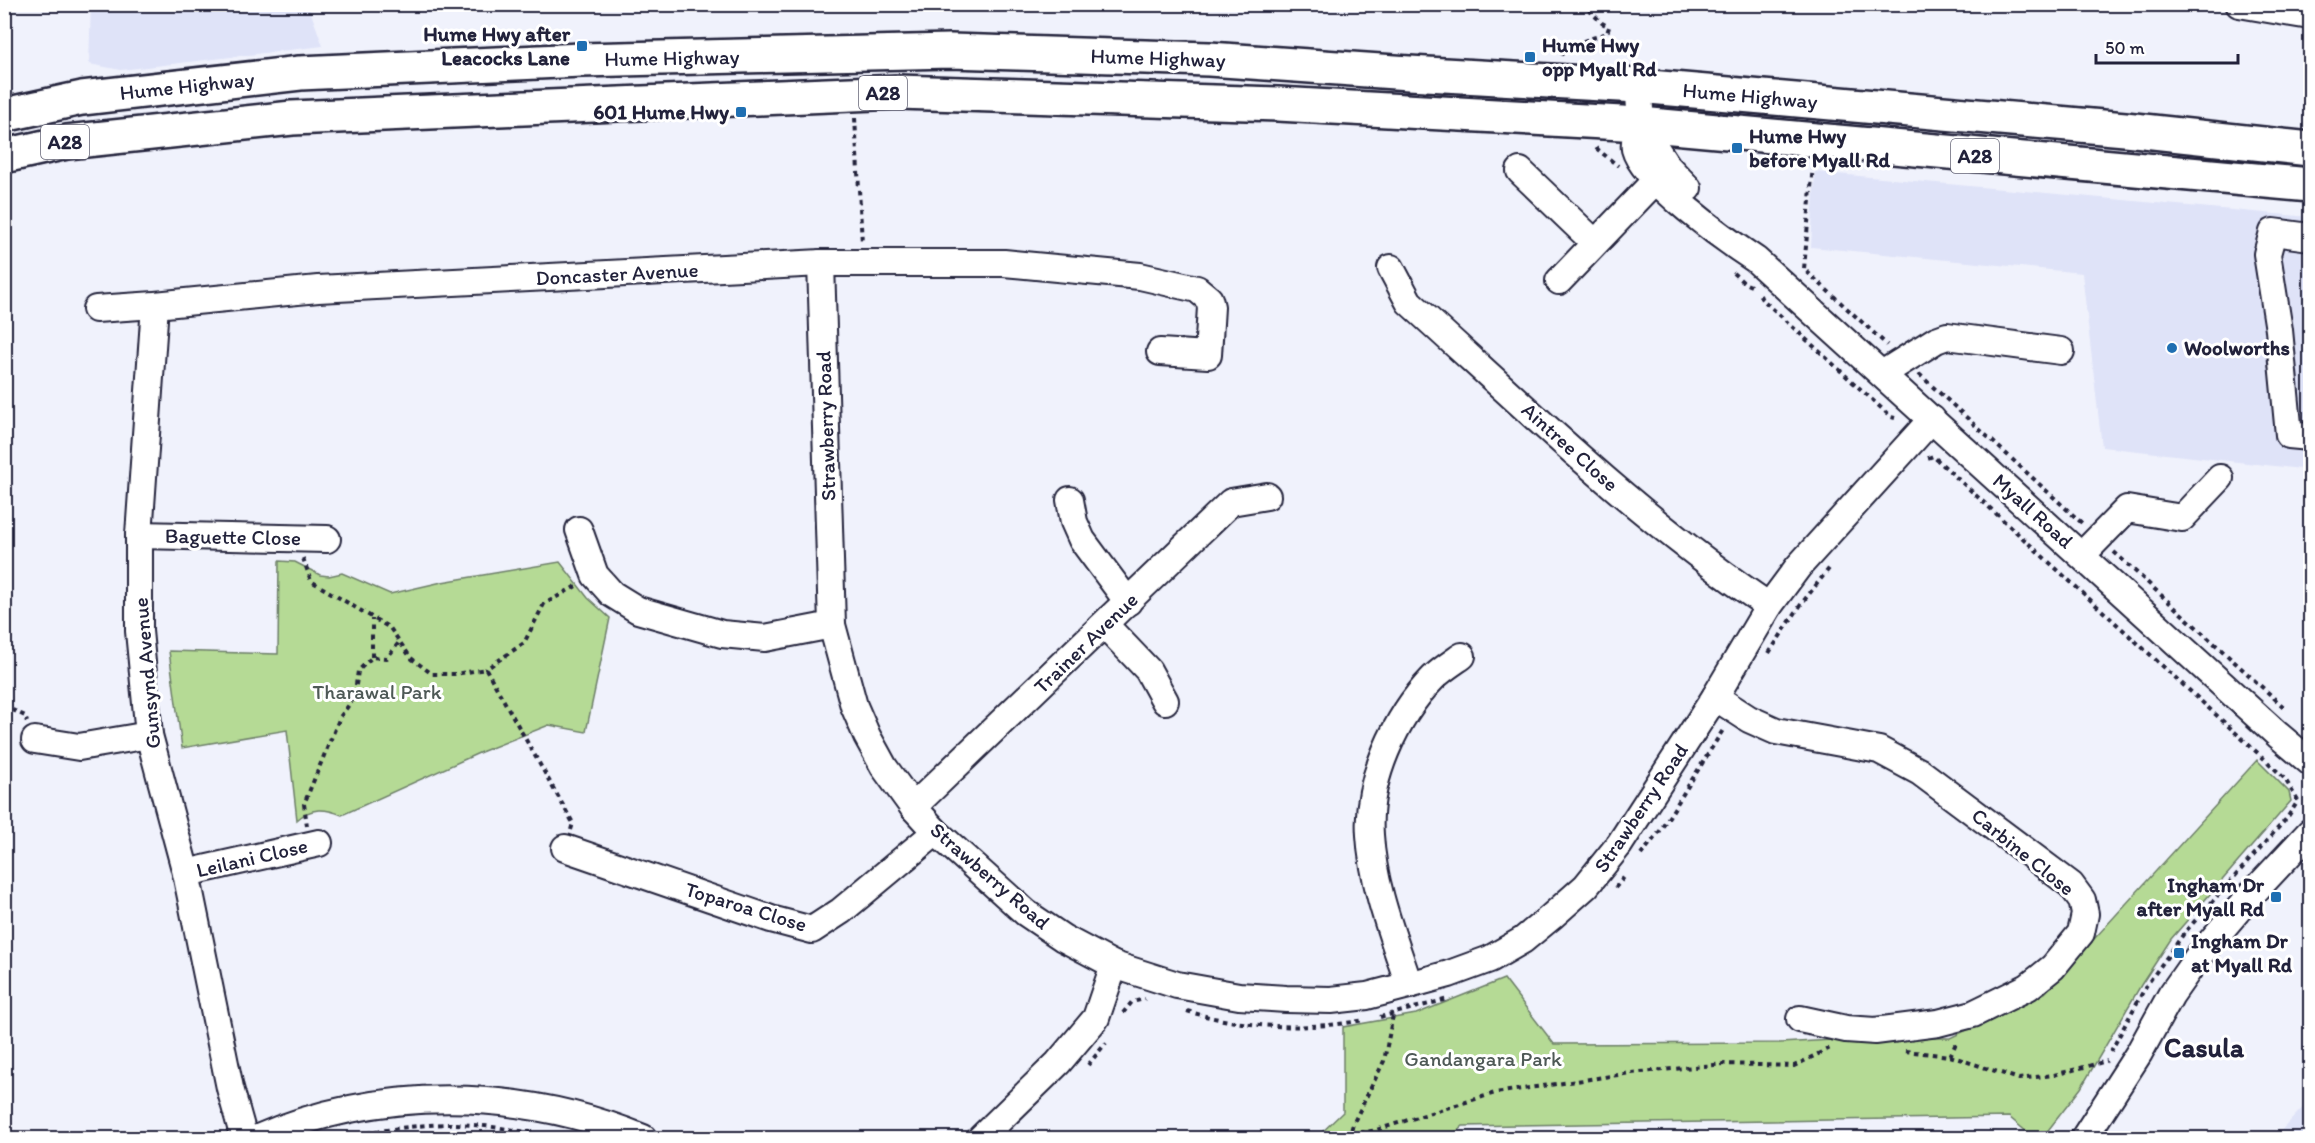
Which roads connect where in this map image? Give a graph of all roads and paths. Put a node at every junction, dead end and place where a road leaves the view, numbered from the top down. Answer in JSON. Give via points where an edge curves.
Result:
{"nodes":[{"id":1,"x":1583,"y":4,"type":"edge"},
{"id":2,"x":2239,"y":4,"type":"edge"},
{"id":3,"x":2310,"y":16,"type":"edge"},
{"id":4,"x":1561,"y":55,"type":"dead end"},
{"id":5,"x":1638,"y":86,"type":"junction"},
{"id":6,"x":855,"y":114,"type":"dead end"},
{"id":7,"x":4,"y":115,"type":"edge"},
{"id":8,"x":1640,"y":124,"type":"junction"},
{"id":9,"x":1589,"y":144,"type":"dead end"},
{"id":10,"x":2310,"y":149,"type":"edge"},
{"id":11,"x":4,"y":156,"type":"edge"},
{"id":12,"x":1814,"y":163,"type":"dead end"},
{"id":13,"x":1520,"y":171,"type":"dead end"},
{"id":14,"x":2310,"y":185,"type":"edge"},
{"id":15,"x":1651,"y":186,"type":"junction"},
{"id":16,"x":2310,"y":237,"type":"edge"},
{"id":17,"x":1595,"y":243,"type":"junction"},
{"id":18,"x":871,"y":247,"type":"dead end"},
{"id":19,"x":1756,"y":260,"type":"junction"},
{"id":20,"x":821,"y":264,"type":"junction"},
{"id":21,"x":1392,"y":268,"type":"dead end"},
{"id":22,"x":1727,"y":268,"type":"dead end"},
{"id":23,"x":1559,"y":281,"type":"dead end"},
{"id":24,"x":155,"y":306,"type":"junction"},
{"id":25,"x":96,"y":309,"type":"dead end"},
{"id":26,"x":2061,"y":351,"type":"dead end"},
{"id":27,"x":1160,"y":352,"type":"dead end"},
{"id":28,"x":1905,"y":361,"type":"junction"},
{"id":29,"x":1882,"y":374,"type":"junction"},
{"id":30,"x":1895,"y":418,"type":"dead end"},
{"id":31,"x":1932,"y":419,"type":"junction"},
{"id":32,"x":2310,"y":437,"type":"edge"},
{"id":33,"x":1924,"y":460,"type":"dead end"},
{"id":34,"x":2220,"y":478,"type":"dead end"},
{"id":35,"x":1267,"y":496,"type":"dead end"},
{"id":36,"x":1070,"y":500,"type":"dead end"},
{"id":37,"x":579,"y":530,"type":"dead end"},
{"id":38,"x":139,"y":535,"type":"junction"},
{"id":39,"x":298,"y":538,"type":"junction"},
{"id":40,"x":327,"y":539,"type":"dead end"},
{"id":41,"x":2090,"y":547,"type":"junction"},
{"id":42,"x":1831,"y":566,"type":"dead end"},
{"id":43,"x":595,"y":575,"type":"junction"},
{"id":44,"x":1128,"y":602,"type":"junction"},
{"id":45,"x":1769,"y":606,"type":"junction"},
{"id":46,"x":372,"y":618,"type":"junction"},
{"id":47,"x":832,"y":625,"type":"junction"},
{"id":48,"x":1105,"y":625,"type":"junction"},
{"id":49,"x":400,"y":641,"type":"junction"},
{"id":50,"x":1462,"y":656,"type":"dead end"},
{"id":51,"x":372,"y":657,"type":"junction"},
{"id":52,"x":1766,"y":657,"type":"dead end"},
{"id":53,"x":486,"y":669,"type":"junction"},
{"id":54,"x":1715,"y":697,"type":"junction"},
{"id":55,"x":1165,"y":701,"type":"dead end"},
{"id":56,"x":2293,"y":716,"type":"dead end"},
{"id":57,"x":149,"y":735,"type":"junction"},
{"id":58,"x":35,"y":740,"type":"dead end"},
{"id":59,"x":2310,"y":762,"type":"edge"},
{"id":60,"x":913,"y":807,"type":"junction"},
{"id":61,"x":936,"y":832,"type":"junction"},
{"id":62,"x":2310,"y":832,"type":"edge"},
{"id":63,"x":313,"y":844,"type":"joint"},
{"id":64,"x":565,"y":848,"type":"joint"},
{"id":65,"x":186,"y":873,"type":"junction"},
{"id":66,"x":1114,"y":965,"type":"junction"},
{"id":67,"x":1409,"y":985,"type":"junction"},
{"id":68,"x":1153,"y":1001,"type":"dead end"},
{"id":69,"x":1184,"y":1010,"type":"dead end"},
{"id":70,"x":1120,"y":1017,"type":"dead end"},
{"id":71,"x":1800,"y":1018,"type":"dead end"},
{"id":72,"x":1959,"y":1036,"type":"dead end"},
{"id":73,"x":1107,"y":1041,"type":"dead end"},
{"id":74,"x":1833,"y":1047,"type":"dead end"},
{"id":75,"x":1896,"y":1050,"type":"dead end"},
{"id":76,"x":1950,"y":1056,"type":"junction"},
{"id":77,"x":1080,"y":1073,"type":"dead end"},
{"id":78,"x":1350,"y":1137,"type":"edge"},
{"id":79,"x":244,"y":1138,"type":"edge"},
{"id":80,"x":258,"y":1138,"type":"edge"},
{"id":81,"x":340,"y":1138,"type":"edge"},
{"id":82,"x":556,"y":1138,"type":"edge"},
{"id":83,"x":643,"y":1138,"type":"edge"},
{"id":84,"x":981,"y":1138,"type":"edge"},
{"id":85,"x":2084,"y":1138,"type":"edge"}],
"edges":[{"from":1,"to":4,"type":"path","via":[[1609,27],[1607,33],[1569,46]]},
{"from":2,"to":3,"type":"street"},
{"from":5,"to":7,"type":"highway","name":"Hume Highway","number":"A28","via":[[1209,58],[950,51],[581,60],[300,73],[82,98]]},
{"from":5,"to":8,"type":"street","name":"Myall Road"},
{"from":5,"to":10,"type":"highway","name":"Hume Highway","number":"A28"},
{"from":6,"to":18,"type":"path","via":[[863,245]]},
{"from":8,"to":11,"type":"highway","name":"Hume Highway","number":"A28","via":[[1278,104],[898,92],[292,118],[67,142]]},
{"from":8,"to":14,"type":"highway","name":"Hume Highway","number":"A28"},
{"from":8,"to":15,"type":"street","name":"Myall Road","via":[[1634,140]]},
{"from":8,"to":19,"type":"street","name":"Myall Road","via":[[1673,174],[1728,225]]},
{"from":9,"to":15,"type":"path"},
{"from":12,"to":28,"type":"path","via":[[1804,269]]},
{"from":13,"to":17,"type":"street"},
{"from":15,"to":17,"type":"street"},
{"from":15,"to":19,"type":"street","name":"Myall Road"},
{"from":16,"to":32,"type":"street","via":[[2272,232],[2267,254],[2289,435]]},
{"from":17,"to":23,"type":"street"},
{"from":19,"to":29,"type":"street","name":"Myall Road"},
{"from":20,"to":24,"type":"street","name":"Doncaster Avenue","via":[[318,289]]},
{"from":20,"to":27,"type":"street","name":"Doncaster Avenue","via":[[1004,263],[1140,276],[1197,289],[1209,299],[1211,307],[1208,355]]},
{"from":20,"to":47,"type":"street","name":"Strawberry Road"},
{"from":21,"to":45,"type":"street","name":"Aintree Close","via":[[1409,302],[1619,492],[1716,570]]},
{"from":22,"to":30,"type":"path","via":[[1759,290],[1761,298]]},
{"from":24,"to":25,"type":"street","name":"Doncaster Avenue"},
{"from":24,"to":38,"type":"street","name":"Gunsynd Avenue"},
{"from":26,"to":28,"type":"street","via":[[1947,336]]},
{"from":28,"to":29,"type":"street"},
{"from":28,"to":41,"type":"path"},
{"from":29,"to":31,"type":"street","name":"Myall Road"},
{"from":31,"to":41,"type":"street","name":"Myall Road"},
{"from":31,"to":45,"type":"street","name":"Strawberry Road","via":[[1798,567]]},
{"from":33,"to":76,"type":"path","via":[[1933,456],[2272,766],[2298,801],[2185,932],[2146,986],[2106,1063],[2019,1079]]},
{"from":34,"to":41,"type":"street","via":[[2182,518],[2127,509]]},
{"from":35,"to":44,"type":"street","name":"Trainer Avenue","via":[[1231,502]]},
{"from":36,"to":44,"type":"street","via":[[1082,540]]},
{"from":37,"to":43,"type":"street"},
{"from":38,"to":39,"type":"street","name":"Baguette Close"},
{"from":38,"to":57,"type":"street","name":"Gunsynd Avenue","via":[[139,631]]},
{"from":39,"to":40,"type":"street","name":"Baguette Close"},
{"from":39,"to":46,"type":"path","via":[[311,581]]},
{"from":41,"to":56,"type":"path"},
{"from":41,"to":59,"type":"street","name":"Myall Road","via":[[2278,735]]},
{"from":42,"to":52,"type":"path"},
{"from":43,"to":47,"type":"street","via":[[612,594],[638,609],[722,634],[765,638]]},
{"from":43,"to":53,"type":"path","via":[[544,604],[524,643]]},
{"from":44,"to":48,"type":"street","name":"Trainer Avenue"},
{"from":45,"to":54,"type":"street","name":"Strawberry Road"},
{"from":46,"to":49,"type":"path","via":[[390,628]]},
{"from":46,"to":51,"type":"path"},
{"from":47,"to":60,"type":"street","name":"Strawberry Road","via":[[844,674],[867,736]]},
{"from":48,"to":55,"type":"street","via":[[1148,670]]},
{"from":48,"to":60,"type":"street","name":"Trainer Avenue"},
{"from":49,"to":51,"type":"path","via":[[387,658]]},
{"from":49,"to":53,"type":"path","via":[[411,658],[432,674]]},
{"from":50,"to":67,"type":"street","via":[[1434,676],[1401,720],[1380,767],[1372,801],[1369,833],[1373,864]]},
{"from":51,"to":63,"type":"path","via":[[358,671],[354,698],[340,717],[304,804]]},
{"from":53,"to":64,"type":"path","via":[[573,823]]},
{"from":54,"to":67,"type":"street","name":"Strawberry Road","via":[[1619,845],[1586,886],[1523,940],[1490,959]]},
{"from":54,"to":71,"type":"street","name":"Carbine Close","via":[[1776,731],[1879,750],[1901,760],[2055,873],[2082,900],[2085,914],[2081,933],[2054,967],[2028,987],[1973,1014],[1875,1031]]},
{"from":57,"to":58,"type":"street","via":[[79,747]]},
{"from":57,"to":65,"type":"street","name":"Gunsynd Avenue"},
{"from":60,"to":61,"type":"street","name":"Strawberry Road"},
{"from":61,"to":64,"type":"street","name":"Toparoa Close","via":[[842,911],[812,930]]},
{"from":61,"to":66,"type":"street","name":"Strawberry Road","via":[[1026,913]]},
{"from":62,"to":85,"type":"street","via":[[2197,958]]},
{"from":63,"to":65,"type":"street","name":"Leilani Close"},
{"from":65,"to":79,"type":"street","name":"Gunsynd Avenue"},
{"from":66,"to":67,"type":"street","name":"Strawberry Road","via":[[1177,985],[1239,996],[1331,1000]]},
{"from":66,"to":84,"type":"street","via":[[1096,1018],[1058,1063]]},
{"from":68,"to":70,"type":"path","via":[[1142,998],[1132,1002]]},
{"from":69,"to":78,"type":"path","via":[[1233,1020],[1307,1026],[1393,1015],[1384,1061]]},
{"from":72,"to":76,"type":"path"},
{"from":73,"to":77,"type":"path"},
{"from":74,"to":78,"type":"path","via":[[1794,1066],[1725,1064],[1495,1093]]},
{"from":75,"to":76,"type":"path"},
{"from":80,"to":83,"type":"street","via":[[333,1113],[393,1102],[448,1099],[543,1108]]},
{"from":81,"to":82,"type":"path","via":[[454,1124]]}]}
